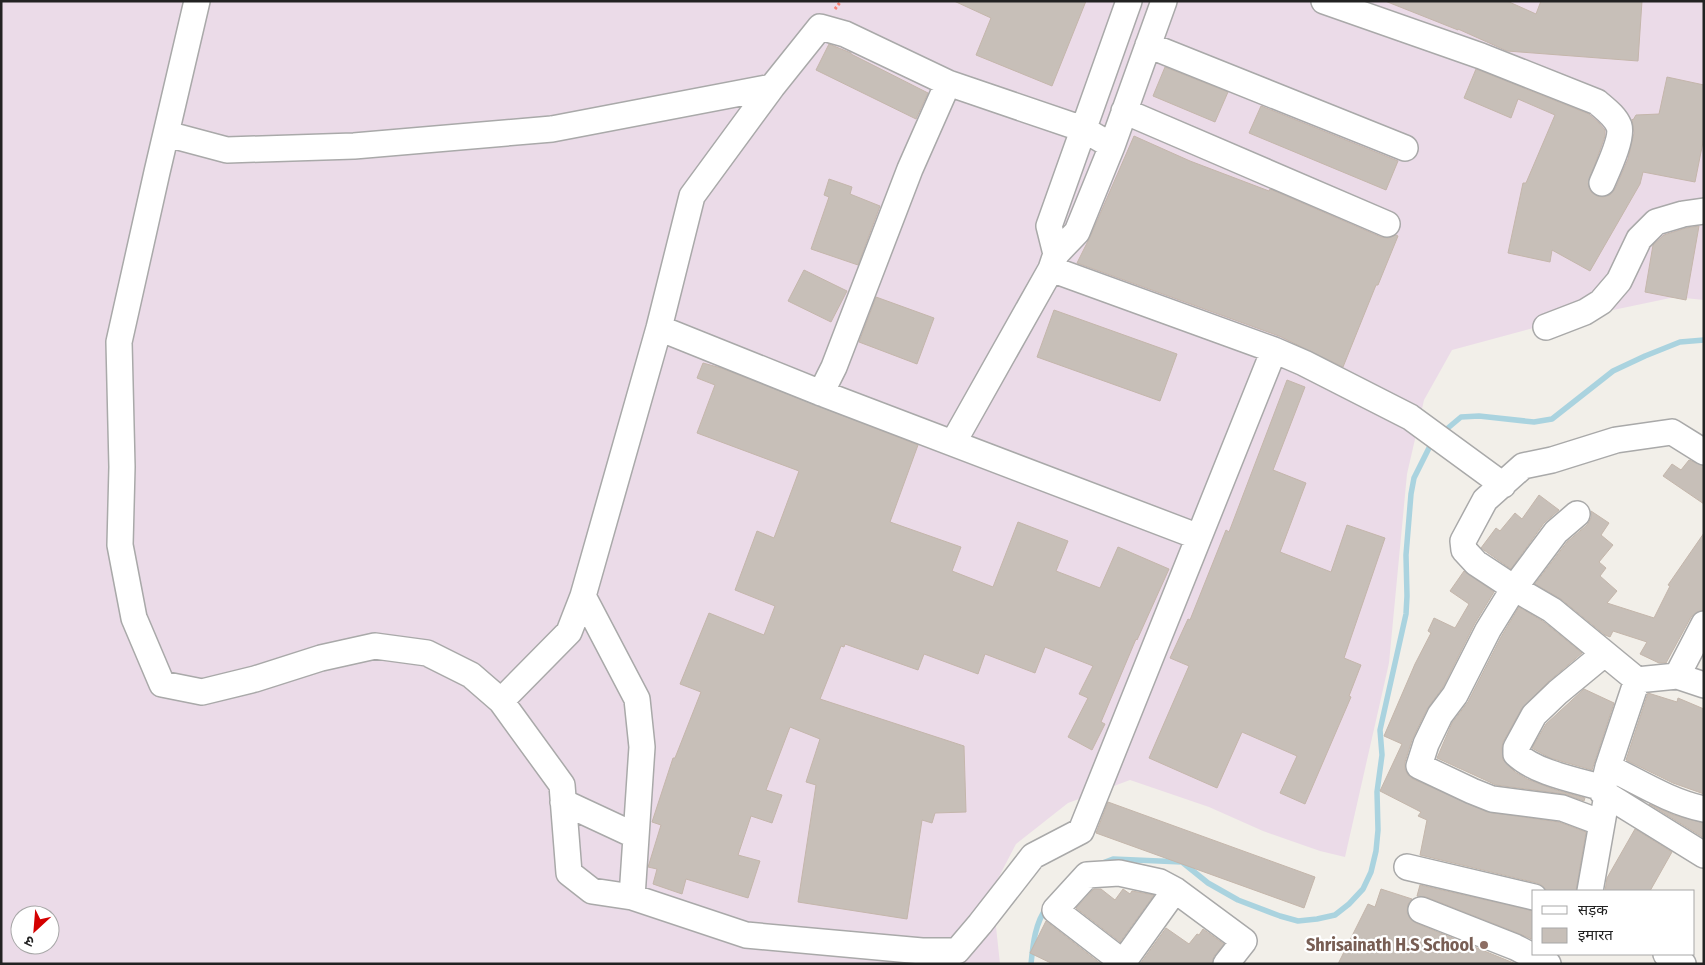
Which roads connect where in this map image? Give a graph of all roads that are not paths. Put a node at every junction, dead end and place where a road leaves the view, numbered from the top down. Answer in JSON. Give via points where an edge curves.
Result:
{"nodes":[{"id":1,"x":198,"y":1,"type":"edge"},
{"id":2,"x":1129,"y":1,"type":"edge"},
{"id":3,"x":1164,"y":1,"type":"edge"},
{"id":4,"x":1324,"y":1,"type":"edge"},
{"id":5,"x":1148,"y":45,"type":"junction"},
{"id":6,"x":948,"y":83,"type":"junction"},
{"id":7,"x":772,"y":87,"type":"junction"},
{"id":8,"x":1124,"y":111,"type":"junction"},
{"id":9,"x":1083,"y":129,"type":"junction"},
{"id":10,"x":167,"y":134,"type":"junction"},
{"id":11,"x":1112,"y":146,"type":"junction"},
{"id":12,"x":1404,"y":148,"type":"dead end"},
{"id":13,"x":1602,"y":183,"type":"dead end"},
{"id":14,"x":1704,"y":211,"type":"edge"},
{"id":15,"x":1387,"y":224,"type":"dead end"},
{"id":16,"x":1053,"y":261,"type":"junction"},
{"id":17,"x":1546,"y":327,"type":"dead end"},
{"id":18,"x":659,"y":328,"type":"junction"},
{"id":19,"x":1274,"y":350,"type":"junction"},
{"id":20,"x":820,"y":393,"type":"junction"},
{"id":21,"x":953,"y":443,"type":"junction"},
{"id":22,"x":1704,"y":452,"type":"edge"},
{"id":23,"x":1496,"y":481,"type":"junction"},
{"id":24,"x":1577,"y":514,"type":"dead end"},
{"id":25,"x":1199,"y":537,"type":"junction"},
{"id":26,"x":1514,"y":588,"type":"junction"},
{"id":27,"x":584,"y":596,"type":"junction"},
{"id":28,"x":1704,"y":624,"type":"edge"},
{"id":29,"x":1604,"y":654,"type":"junction"},
{"id":30,"x":1677,"y":676,"type":"junction"},
{"id":31,"x":1637,"y":680,"type":"junction"},
{"id":32,"x":1704,"y":685,"type":"edge"},
{"id":33,"x":501,"y":701,"type":"junction"},
{"id":34,"x":1606,"y":784,"type":"junction"},
{"id":35,"x":563,"y":802,"type":"junction"},
{"id":36,"x":1704,"y":809,"type":"edge"},
{"id":37,"x":1602,"y":823,"type":"junction"},
{"id":38,"x":636,"y":836,"type":"junction"},
{"id":39,"x":1704,"y":855,"type":"edge"},
{"id":40,"x":1406,"y":867,"type":"dead end"},
{"id":41,"x":1175,"y":890,"type":"junction"},
{"id":42,"x":1590,"y":890,"type":"edge"},
{"id":43,"x":632,"y":897,"type":"junction"},
{"id":44,"x":1532,"y":897,"type":"edge"},
{"id":45,"x":1421,"y":910,"type":"dead end"},
{"id":46,"x":1668,"y":955,"type":"edge"},
{"id":47,"x":1123,"y":963,"type":"edge"},
{"id":48,"x":1226,"y":964,"type":"edge"},
{"id":49,"x":1548,"y":964,"type":"edge"},
{"id":50,"x":1683,"y":964,"type":"edge"}],
"edges":[{"from":1,"to":10,"type":"street"},
{"from":2,"to":9,"type":"street"},
{"from":3,"to":5,"type":"street"},
{"from":4,"to":13,"type":"street","via":[[1481,56],[1597,102],[1615,120],[1620,136]]},
{"from":5,"to":8,"type":"street"},
{"from":5,"to":12,"type":"street"},
{"from":6,"to":7,"type":"street","via":[[845,34],[820,27]]},
{"from":6,"to":9,"type":"street"},
{"from":6,"to":20,"type":"street","via":[[910,169],[834,367]]},
{"from":7,"to":10,"type":"street","via":[[552,129],[354,146],[227,150]]},
{"from":7,"to":18,"type":"street","via":[[692,196]]},
{"from":8,"to":11,"type":"street"},
{"from":8,"to":15,"type":"street"},
{"from":9,"to":11,"type":"street"},
{"from":9,"to":16,"type":"street","via":[[1049,226]]},
{"from":10,"to":33,"type":"street","via":[[119,342],[120,544],[134,618],[162,684],[202,692],[375,646],[427,653],[471,674]]},
{"from":11,"to":16,"type":"street","via":[[1077,232]]},
{"from":14,"to":17,"type":"street","via":[[1656,222],[1639,239],[1619,281],[1601,302]]},
{"from":16,"to":19,"type":"street"},
{"from":16,"to":21,"type":"street"},
{"from":18,"to":20,"type":"street"},
{"from":18,"to":27,"type":"street"},
{"from":19,"to":23,"type":"street","via":[[1410,417]]},
{"from":19,"to":25,"type":"street"},
{"from":20,"to":21,"type":"street"},
{"from":21,"to":25,"type":"street"},
{"from":22,"to":23,"type":"street","via":[[1672,432],[1616,440],[1523,466]]},
{"from":23,"to":26,"type":"street","via":[[1463,540],[1464,550],[1476,563]]},
{"from":24,"to":26,"type":"street","via":[[1556,532]]},
{"from":25,"to":43,"type":"street","via":[[1082,831],[1033,856],[957,951],[922,951],[746,934]]},
{"from":26,"to":29,"type":"street","via":[[1552,610]]},
{"from":26,"to":37,"type":"street","via":[[1455,695],[1440,714],[1419,766],[1492,799],[1562,808]]},
{"from":27,"to":33,"type":"street","via":[[569,632]]},
{"from":27,"to":38,"type":"street","via":[[637,699],[642,747]]},
{"from":28,"to":30,"type":"street"},
{"from":29,"to":31,"type":"street"},
{"from":29,"to":34,"type":"street","via":[[1534,715],[1516,748],[1516,754],[1551,772]]},
{"from":30,"to":31,"type":"street"},
{"from":30,"to":32,"type":"street"},
{"from":31,"to":34,"type":"street"},
{"from":33,"to":35,"type":"street","via":[[562,785]]},
{"from":34,"to":36,"type":"street","via":[[1668,796]]},
{"from":34,"to":37,"type":"street"},
{"from":34,"to":39,"type":"street"},
{"from":35,"to":38,"type":"street"},
{"from":35,"to":43,"type":"street","via":[[569,873],[592,890]]},
{"from":37,"to":42,"type":"street"},
{"from":38,"to":43,"type":"street"},
{"from":40,"to":44,"type":"street"},
{"from":41,"to":47,"type":"street"},
{"from":41,"to":47,"type":"street","via":[[1160,882],[1119,873],[1087,875],[1055,910]]},
{"from":41,"to":48,"type":"street","via":[[1244,942]]},
{"from":45,"to":49,"type":"street","via":[[1515,947]]},
{"from":46,"to":50,"type":"street"}]}
